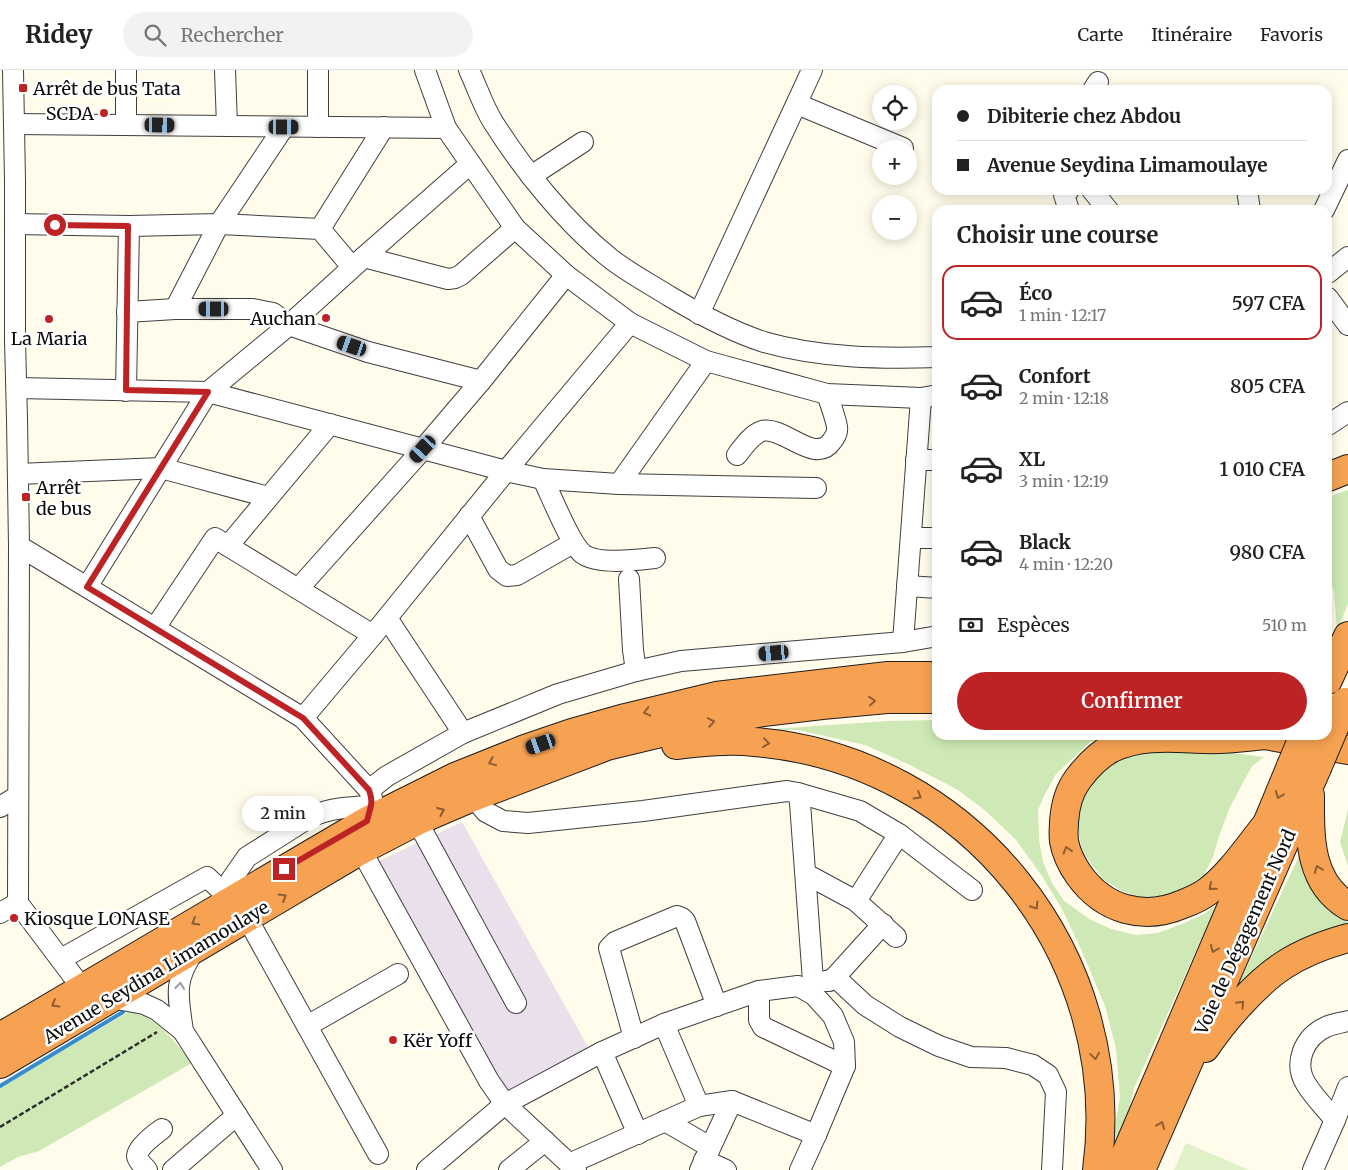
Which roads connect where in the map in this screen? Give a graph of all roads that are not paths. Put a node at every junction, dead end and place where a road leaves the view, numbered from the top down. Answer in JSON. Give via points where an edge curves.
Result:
{"nodes":[{"id":1,"x":13,"y":70,"type":"edge"},
{"id":2,"x":126,"y":70,"type":"edge"},
{"id":3,"x":225,"y":70,"type":"edge"},
{"id":4,"x":318,"y":70,"type":"edge"},
{"id":5,"x":425,"y":70,"type":"edge"},
{"id":6,"x":469,"y":70,"type":"edge"},
{"id":7,"x":812,"y":70,"type":"edge"},
{"id":8,"x":797,"y":104,"type":"junction"},
{"id":9,"x":9,"y":112,"type":"edge"},
{"id":10,"x":126,"y":125,"type":"junction"},
{"id":11,"x":227,"y":126,"type":"junction"},
{"id":12,"x":284,"y":127,"type":"junction"},
{"id":13,"x":318,"y":127,"type":"junction"},
{"id":14,"x":384,"y":127,"type":"junction"},
{"id":15,"x":446,"y":128,"type":"junction"},
{"id":16,"x":884,"y":140,"type":"edge"},
{"id":17,"x":583,"y":142,"type":"dead end"},
{"id":18,"x":1348,"y":160,"type":"edge"},
{"id":19,"x":470,"y":164,"type":"junction"},
{"id":20,"x":531,"y":176,"type":"junction"},
{"id":21,"x":8,"y":181,"type":"edge"},
{"id":22,"x":1332,"y":193,"type":"edge"},
{"id":23,"x":1096,"y":195,"type":"edge"},
{"id":24,"x":1104,"y":205,"type":"edge"},
{"id":25,"x":15,"y":224,"type":"junction"},
{"id":26,"x":219,"y":224,"type":"junction"},
{"id":27,"x":128,"y":226,"type":"junction"},
{"id":28,"x":515,"y":228,"type":"junction"},
{"id":29,"x":320,"y":229,"type":"junction"},
{"id":30,"x":1348,"y":256,"type":"edge"},
{"id":31,"x":8,"y":262,"type":"edge"},
{"id":32,"x":358,"y":262,"type":"junction"},
{"id":33,"x":1332,"y":269,"type":"edge"},
{"id":34,"x":566,"y":275,"type":"junction"},
{"id":35,"x":1332,"y":303,"type":"edge"},
{"id":36,"x":175,"y":309,"type":"junction"},
{"id":37,"x":127,"y":312,"type":"junction"},
{"id":38,"x":699,"y":314,"type":"junction"},
{"id":39,"x":630,"y":323,"type":"junction"},
{"id":40,"x":289,"y":325,"type":"junction"},
{"id":41,"x":1348,"y":325,"type":"edge"},
{"id":42,"x":7,"y":340,"type":"edge"},
{"id":43,"x":932,"y":357,"type":"edge"},
{"id":44,"x":706,"y":361,"type":"junction"},
{"id":45,"x":481,"y":381,"type":"junction"},
{"id":46,"x":126,"y":390,"type":"junction"},
{"id":47,"x":17,"y":391,"type":"junction"},
{"id":48,"x":208,"y":392,"type":"junction"},
{"id":49,"x":827,"y":394,"type":"junction"},
{"id":50,"x":929,"y":397,"type":"edge"},
{"id":51,"x":1348,"y":412,"type":"edge"},
{"id":52,"x":9,"y":419,"type":"edge"},
{"id":53,"x":1332,"y":422,"type":"edge"},
{"id":54,"x":330,"y":424,"type":"junction"},
{"id":55,"x":423,"y":449,"type":"junction"},
{"id":56,"x":737,"y":454,"type":"dead end"},
{"id":57,"x":916,"y":460,"type":"junction"},
{"id":58,"x":932,"y":460,"type":"edge"},
{"id":59,"x":161,"y":468,"type":"junction"},
{"id":60,"x":1348,"y":469,"type":"edge"},
{"id":61,"x":506,"y":470,"type":"junction"},
{"id":62,"x":18,"y":474,"type":"junction"},
{"id":63,"x":1332,"y":475,"type":"edge"},
{"id":64,"x":543,"y":479,"type":"junction"},
{"id":65,"x":620,"y":484,"type":"junction"},
{"id":66,"x":816,"y":488,"type":"dead end"},
{"id":67,"x":268,"y":497,"type":"junction"},
{"id":68,"x":9,"y":511,"type":"edge"},
{"id":69,"x":469,"y":516,"type":"junction"},
{"id":70,"x":911,"y":538,"type":"junction"},
{"id":71,"x":932,"y":538,"type":"edge"},
{"id":72,"x":574,"y":543,"type":"junction"},
{"id":73,"x":19,"y":546,"type":"junction"},
{"id":74,"x":228,"y":546,"type":"junction"},
{"id":75,"x":655,"y":558,"type":"dead end"},
{"id":76,"x":629,"y":579,"type":"dead end"},
{"id":77,"x":907,"y":586,"type":"junction"},
{"id":78,"x":87,"y":587,"type":"junction"},
{"id":79,"x":932,"y":588,"type":"edge"},
{"id":80,"x":298,"y":589,"type":"junction"},
{"id":81,"x":387,"y":618,"type":"junction"},
{"id":82,"x":155,"y":628,"type":"junction"},
{"id":83,"x":373,"y":635,"type":"junction"},
{"id":84,"x":1348,"y":636,"type":"edge"},
{"id":85,"x":932,"y":637,"type":"edge"},
{"id":86,"x":903,"y":642,"type":"junction"},
{"id":87,"x":932,"y":657,"type":"edge"},
{"id":88,"x":636,"y":671,"type":"junction"},
{"id":89,"x":1332,"y":671,"type":"edge"},
{"id":90,"x":932,"y":676,"type":"edge"},
{"id":91,"x":716,"y":696,"type":"junction"},
{"id":92,"x":932,"y":699,"type":"edge"},
{"id":93,"x":1342,"y":710,"type":"edge"},
{"id":94,"x":303,"y":718,"type":"junction"},
{"id":95,"x":1332,"y":725,"type":"edge"},
{"id":96,"x":464,"y":733,"type":"junction"},
{"id":97,"x":1138,"y":740,"type":"edge"},
{"id":98,"x":1275,"y":740,"type":"edge"},
{"id":99,"x":1323,"y":740,"type":"edge"},
{"id":100,"x":1348,"y":750,"type":"edge"},
{"id":101,"x":1311,"y":758,"type":"edge"},
{"id":102,"x":1348,"y":760,"type":"edge"},
{"id":103,"x":545,"y":769,"type":"junction"},
{"id":104,"x":798,"y":793,"type":"junction"},
{"id":105,"x":18,"y":796,"type":"junction"},
{"id":106,"x":473,"y":797,"type":"junction"},
{"id":107,"x":369,"y":806,"type":"junction"},
{"id":108,"x":0,"y":807,"type":"edge"},
{"id":109,"x":417,"y":821,"type":"junction"},
{"id":110,"x":1267,"y":824,"type":"junction"},
{"id":111,"x":899,"y":834,"type":"junction"},
{"id":112,"x":361,"y":850,"type":"junction"},
{"id":113,"x":806,"y":874,"type":"junction"},
{"id":114,"x":972,"y":890,"type":"dead end"},
{"id":115,"x":856,"y":902,"type":"junction"},
{"id":116,"x":18,"y":903,"type":"junction"},
{"id":117,"x":235,"y":903,"type":"junction"},
{"id":118,"x":1348,"y":906,"type":"edge"},
{"id":119,"x":0,"y":913,"type":"edge"},
{"id":120,"x":1348,"y":938,"type":"edge"},
{"id":121,"x":198,"y":947,"type":"junction"},
{"id":122,"x":61,"y":959,"type":"junction"},
{"id":123,"x":398,"y":974,"type":"dead end"},
{"id":124,"x":835,"y":977,"type":"junction"},
{"id":125,"x":82,"y":988,"type":"junction"},
{"id":126,"x":814,"y":988,"type":"junction"},
{"id":127,"x":759,"y":991,"type":"junction"},
{"id":128,"x":111,"y":998,"type":"junction"},
{"id":129,"x":516,"y":1003,"type":"dead end"},
{"id":130,"x":717,"y":1006,"type":"junction"},
{"id":131,"x":1348,"y":1021,"type":"edge"},
{"id":132,"x":664,"y":1024,"type":"junction"},
{"id":133,"x":308,"y":1026,"type":"junction"},
{"id":134,"x":184,"y":1030,"type":"junction"},
{"id":135,"x":0,"y":1037,"type":"edge"},
{"id":136,"x":634,"y":1038,"type":"junction"},
{"id":137,"x":602,"y":1052,"type":"junction"},
{"id":138,"x":0,"y":1064,"type":"edge"},
{"id":139,"x":845,"y":1066,"type":"junction"},
{"id":140,"x":1348,"y":1087,"type":"edge"},
{"id":141,"x":1172,"y":1100,"type":"junction"},
{"id":142,"x":732,"y":1101,"type":"junction"},
{"id":143,"x":505,"y":1104,"type":"junction"},
{"id":144,"x":699,"y":1106,"type":"junction"},
{"id":145,"x":237,"y":1114,"type":"junction"},
{"id":146,"x":1335,"y":1120,"type":"junction"},
{"id":147,"x":665,"y":1122,"type":"junction"},
{"id":148,"x":162,"y":1129,"type":"dead end"},
{"id":149,"x":638,"y":1134,"type":"junction"},
{"id":150,"x":816,"y":1136,"type":"junction"},
{"id":151,"x":545,"y":1141,"type":"junction"},
{"id":152,"x":378,"y":1154,"type":"dead end"},
{"id":153,"x":705,"y":1159,"type":"edge"},
{"id":154,"x":573,"y":1167,"type":"edge"},
{"id":155,"x":147,"y":1170,"type":"edge"},
{"id":156,"x":173,"y":1170,"type":"edge"},
{"id":157,"x":272,"y":1170,"type":"edge"},
{"id":158,"x":427,"y":1170,"type":"edge"},
{"id":159,"x":509,"y":1170,"type":"edge"},
{"id":160,"x":726,"y":1170,"type":"edge"},
{"id":161,"x":800,"y":1170,"type":"edge"},
{"id":162,"x":1052,"y":1170,"type":"edge"},
{"id":163,"x":1097,"y":1170,"type":"edge"},
{"id":164,"x":1119,"y":1170,"type":"edge"},
{"id":165,"x":1141,"y":1170,"type":"edge"},
{"id":166,"x":1313,"y":1170,"type":"edge"}],
"edges":[{"from":1,"to":9,"type":"street"},
{"from":2,"to":10,"type":"street"},
{"from":3,"to":11,"type":"street"},
{"from":4,"to":13,"type":"street"},
{"from":5,"to":15,"type":"street"},
{"from":6,"to":20,"type":"street","via":[[492,120]]},
{"from":7,"to":8,"type":"street"},
{"from":8,"to":16,"type":"street"},
{"from":8,"to":38,"type":"street"},
{"from":9,"to":10,"type":"street"},
{"from":9,"to":21,"type":"street"},
{"from":10,"to":11,"type":"street"},
{"from":11,"to":12,"type":"street"},
{"from":12,"to":13,"type":"street"},
{"from":12,"to":26,"type":"street"},
{"from":13,"to":14,"type":"street"},
{"from":14,"to":15,"type":"street"},
{"from":14,"to":29,"type":"street"},
{"from":15,"to":19,"type":"street"},
{"from":17,"to":20,"type":"street"},
{"from":18,"to":22,"type":"street"},
{"from":19,"to":28,"type":"street"},
{"from":19,"to":32,"type":"street"},
{"from":20,"to":38,"type":"street","via":[[572,225],[612,260]]},
{"from":21,"to":25,"type":"street"},
{"from":23,"to":24,"type":"street"},
{"from":25,"to":27,"type":"street"},
{"from":25,"to":31,"type":"street"},
{"from":26,"to":27,"type":"street"},
{"from":26,"to":29,"type":"street"},
{"from":26,"to":36,"type":"street"},
{"from":27,"to":37,"type":"street"},
{"from":28,"to":32,"type":"street","via":[[455,278]]},
{"from":28,"to":34,"type":"street"},
{"from":29,"to":32,"type":"street"},
{"from":30,"to":33,"type":"street"},
{"from":31,"to":42,"type":"street"},
{"from":32,"to":40,"type":"street"},
{"from":34,"to":39,"type":"street"},
{"from":34,"to":45,"type":"street"},
{"from":35,"to":41,"type":"street"},
{"from":36,"to":37,"type":"street"},
{"from":36,"to":40,"type":"street","via":[[253,309],[273,313]]},
{"from":37,"to":46,"type":"street"},
{"from":38,"to":43,"type":"street","via":[[765,342],[800,350],[868,358]]},
{"from":39,"to":44,"type":"street"},
{"from":39,"to":61,"type":"street"},
{"from":40,"to":45,"type":"street","via":[[368,352]]},
{"from":40,"to":48,"type":"street"},
{"from":42,"to":47,"type":"street"},
{"from":44,"to":49,"type":"street"},
{"from":44,"to":65,"type":"street"},
{"from":45,"to":55,"type":"street"},
{"from":46,"to":47,"type":"street","via":[[18,388]]},
{"from":46,"to":48,"type":"street"},
{"from":47,"to":52,"type":"street"},
{"from":48,"to":54,"type":"street"},
{"from":48,"to":59,"type":"street"},
{"from":49,"to":50,"type":"street"},
{"from":49,"to":56,"type":"street","via":[[837,427],[829,445],[819,450],[776,433],[760,431]]},
{"from":50,"to":57,"type":"street"},
{"from":51,"to":53,"type":"street"},
{"from":52,"to":62,"type":"street"},
{"from":54,"to":55,"type":"street"},
{"from":54,"to":67,"type":"street"},
{"from":55,"to":61,"type":"street"},
{"from":55,"to":80,"type":"street"},
{"from":57,"to":58,"type":"street"},
{"from":57,"to":70,"type":"street"},
{"from":59,"to":62,"type":"street"},
{"from":59,"to":67,"type":"street"},
{"from":59,"to":78,"type":"street"},
{"from":60,"to":63,"type":"highway"},
{"from":61,"to":64,"type":"street"},
{"from":61,"to":69,"type":"street"},
{"from":62,"to":68,"type":"street"},
{"from":64,"to":65,"type":"street"},
{"from":64,"to":72,"type":"street"},
{"from":65,"to":66,"type":"street"},
{"from":67,"to":74,"type":"street"},
{"from":68,"to":73,"type":"street"},
{"from":69,"to":72,"type":"street","via":[[498,570],[507,576],[517,574]]},
{"from":69,"to":81,"type":"street"},
{"from":70,"to":71,"type":"street"},
{"from":70,"to":77,"type":"street"},
{"from":72,"to":75,"type":"street","via":[[583,554],[594,558],[614,561]]},
{"from":73,"to":78,"type":"street"},
{"from":73,"to":105,"type":"street"},
{"from":74,"to":80,"type":"street"},
{"from":74,"to":82,"type":"street","via":[[216,538]]},
{"from":76,"to":88,"type":"street"},
{"from":77,"to":79,"type":"street"},
{"from":77,"to":86,"type":"street"},
{"from":78,"to":82,"type":"street"},
{"from":80,"to":83,"type":"street"},
{"from":81,"to":83,"type":"street"},
{"from":81,"to":96,"type":"street"},
{"from":82,"to":94,"type":"street"},
{"from":83,"to":94,"type":"street"},
{"from":84,"to":89,"type":"highway"},
{"from":85,"to":86,"type":"street"},
{"from":86,"to":88,"type":"street","via":[[681,661]]},
{"from":87,"to":91,"type":"highway","via":[[822,673]]},
{"from":88,"to":96,"type":"street","via":[[558,694]]},
{"from":90,"to":91,"type":"highway","name":"Avenue Seydina Limamoulaye","via":[[888,676]]},
{"from":91,"to":107,"type":"highway","name":"Avenue Seydina Limamoulaye","one_way":true,"via":[[572,733]]},
{"from":103,"to":92,"type":"highway","name":"Avenue Seydina Limamoulaye","one_way":true,"via":[[607,746],[686,726],[763,712],[887,699]]},
{"from":93,"to":95,"type":"highway","name":"Voie de Dégagement Nord","bridge":true},
{"from":94,"to":107,"type":"street"},
{"from":96,"to":107,"type":"street","via":[[387,776]]},
{"from":110,"to":97,"type":"highway","one_way":true,"via":[[1224,877],[1195,900],[1157,912],[1135,911],[1107,901],[1086,884],[1068,856],[1064,840],[1065,813],[1074,785],[1090,764],[1111,749]]},
{"from":98,"to":101,"type":"highway"},
{"from":99,"to":101,"type":"highway","name":"Voie de Dégagement Nord","bridge":true},
{"from":100,"to":101,"type":"highway"},
{"from":101,"to":102,"type":"highway"},
{"from":101,"to":110,"type":"highway","name":"Voie de Dégagement Nord","one_way":true,"bridge":true,"via":[[1291,766]]},
{"from":118,"to":101,"type":"highway","one_way":true,"via":[[1331,892],[1314,859],[1310,835]]},
{"from":101,"to":141,"type":"highway","name":"Voie de Dégagement Nord"},
{"from":103,"to":106,"type":"highway","name":"Avenue Seydina Limamoulaye"},
{"from":103,"to":163,"type":"highway","one_way":true,"via":[[641,748],[738,740],[779,744],[818,752],[888,779],[959,823],[998,859],[1027,894],[1050,929],[1070,969],[1094,1043],[1100,1123]]},
{"from":104,"to":106,"type":"street","via":[[787,791],[643,811],[528,822],[503,822],[486,812]]},
{"from":104,"to":111,"type":"street","via":[[860,811]]},
{"from":104,"to":113,"type":"street"},
{"from":105,"to":108,"type":"street"},
{"from":105,"to":116,"type":"street"},
{"from":109,"to":106,"type":"highway","name":"Avenue Seydina Limamoulaye","one_way":true},
{"from":107,"to":117,"type":"highway","name":"Avenue Seydina Limamoulaye"},
{"from":109,"to":112,"type":"highway","name":"Avenue Seydina Limamoulaye"},
{"from":109,"to":129,"type":"street"},
{"from":110,"to":164,"type":"highway","name":"Voie de Dégagement Nord","one_way":true},
{"from":111,"to":114,"type":"street"},
{"from":111,"to":115,"type":"street"},
{"from":117,"to":112,"type":"highway","name":"Avenue Seydina Limamoulaye","one_way":true},
{"from":112,"to":143,"type":"street","via":[[489,1081]]},
{"from":113,"to":115,"type":"street"},
{"from":113,"to":126,"type":"street"},
{"from":115,"to":124,"type":"street","via":[[890,931]]},
{"from":116,"to":119,"type":"street"},
{"from":116,"to":122,"type":"street"},
{"from":117,"to":121,"type":"highway","name":"Avenue Seydina Limamoulaye"},
{"from":117,"to":122,"type":"street","via":[[207,877]]},
{"from":117,"to":125,"type":"highway","name":"Avenue Seydina Limamoulaye","one_way":true},
{"from":117,"to":133,"type":"street"},
{"from":141,"to":120,"type":"highway","one_way":true,"via":[[1213,1037],[1265,981],[1284,965],[1311,951]]},
{"from":121,"to":128,"type":"highway","name":"Avenue Seydina Limamoulaye"},
{"from":134,"to":121,"type":"street","one_way":true,"via":[[178,988],[181,974]]},
{"from":122,"to":125,"type":"street"},
{"from":123,"to":133,"type":"street"},
{"from":124,"to":126,"type":"street"},
{"from":124,"to":162,"type":"street","via":[[865,1005],[939,1046],[971,1057],[1006,1058],[1033,1065],[1048,1075],[1056,1092]]},
{"from":125,"to":135,"type":"highway","name":"Avenue Seydina Limamoulaye","one_way":true},
{"from":126,"to":127,"type":"street","via":[[798,986]]},
{"from":126,"to":139,"type":"street","via":[[833,1016],[844,1042]]},
{"from":127,"to":130,"type":"street"},
{"from":127,"to":139,"type":"street","via":[[759,1020],[763,1027]]},
{"from":128,"to":134,"type":"street","via":[[144,1004]]},
{"from":128,"to":138,"type":"highway","name":"Avenue Seydina Limamoulaye"},
{"from":130,"to":132,"type":"street"},
{"from":130,"to":136,"type":"street","via":[[685,921],[677,916],[615,942],[609,948]]},
{"from":131,"to":146,"type":"street","via":[[1326,1027],[1315,1035],[1304,1045],[1299,1061],[1306,1085]]},
{"from":132,"to":136,"type":"street"},
{"from":132,"to":144,"type":"street"},
{"from":133,"to":152,"type":"street"},
{"from":134,"to":145,"type":"street"},
{"from":136,"to":137,"type":"street"},
{"from":137,"to":143,"type":"street"},
{"from":137,"to":149,"type":"street"},
{"from":139,"to":150,"type":"street"},
{"from":140,"to":146,"type":"street"},
{"from":165,"to":141,"type":"highway","name":"Voie de Dégagement Nord","one_way":true},
{"from":142,"to":144,"type":"street"},
{"from":142,"to":150,"type":"street"},
{"from":142,"to":153,"type":"street"},
{"from":143,"to":151,"type":"street"},
{"from":143,"to":158,"type":"street"},
{"from":144,"to":147,"type":"street"},
{"from":145,"to":156,"type":"street"},
{"from":145,"to":157,"type":"street"},
{"from":146,"to":166,"type":"street"},
{"from":147,"to":149,"type":"street"},
{"from":147,"to":153,"type":"street"},
{"from":148,"to":155,"type":"street","via":[[138,1151],[139,1161]]},
{"from":149,"to":154,"type":"street"},
{"from":150,"to":161,"type":"street"},
{"from":151,"to":154,"type":"street"},
{"from":151,"to":159,"type":"street"},
{"from":153,"to":160,"type":"street"}]}
